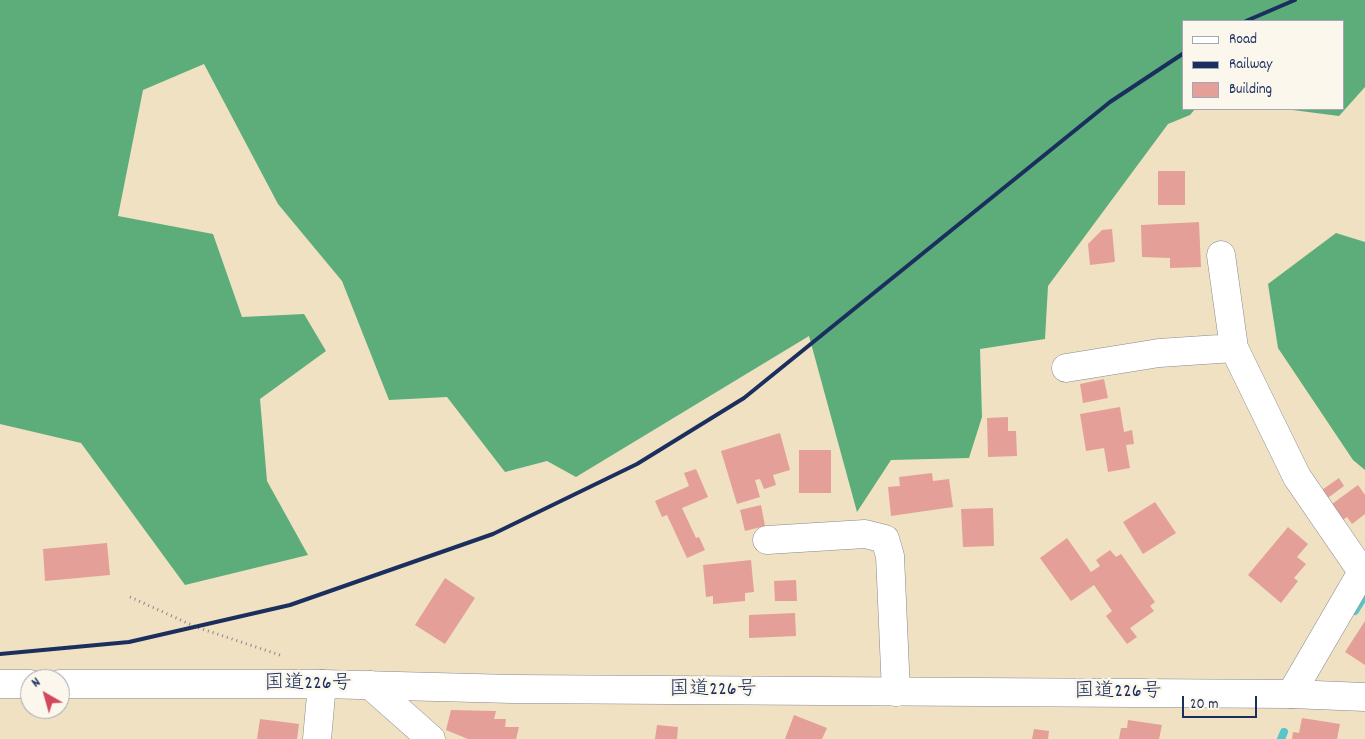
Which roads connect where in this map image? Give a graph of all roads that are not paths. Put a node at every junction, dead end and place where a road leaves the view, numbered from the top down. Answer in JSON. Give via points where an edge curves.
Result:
{"nodes":[{"id":1,"x":1221,"y":255,"type":"dead end"},
{"id":2,"x":1234,"y":348,"type":"junction"},
{"id":3,"x":1066,"y":368,"type":"dead end"},
{"id":4,"x":767,"y":540,"type":"dead end"},
{"id":5,"x":1363,"y":574,"type":"edge"},
{"id":6,"x":0,"y":684,"type":"edge"},
{"id":7,"x":20,"y":684,"type":"edge"},
{"id":8,"x":70,"y":684,"type":"edge"},
{"id":9,"x":322,"y":684,"type":"junction"},
{"id":10,"x":370,"y":685,"type":"junction"},
{"id":11,"x":896,"y":692,"type":"junction"},
{"id":12,"x":1291,"y":694,"type":"junction"},
{"id":13,"x":1365,"y":697,"type":"edge"},
{"id":14,"x":317,"y":739,"type":"edge"},
{"id":15,"x":432,"y":739,"type":"edge"}],
"edges":[{"from":1,"to":2,"type":"main road"},
{"from":2,"to":3,"type":"main road","via":[[1159,354]]},
{"from":2,"to":5,"type":"main road","via":[[1297,476]]},
{"from":4,"to":11,"type":"main road","via":[[865,534],[885,539],[890,556]]},
{"from":5,"to":12,"type":"main road"},
{"from":6,"to":7,"type":"main road"},
{"from":8,"to":9,"type":"main road","name":"国道226号"},
{"from":9,"to":10,"type":"main road","name":"国道226号"},
{"from":9,"to":14,"type":"main road"},
{"from":10,"to":11,"type":"main road","name":"国道226号"},
{"from":10,"to":15,"type":"main road"},
{"from":11,"to":12,"type":"main road","name":"国道226号"},
{"from":12,"to":13,"type":"main road","name":"国道226号"}]}
